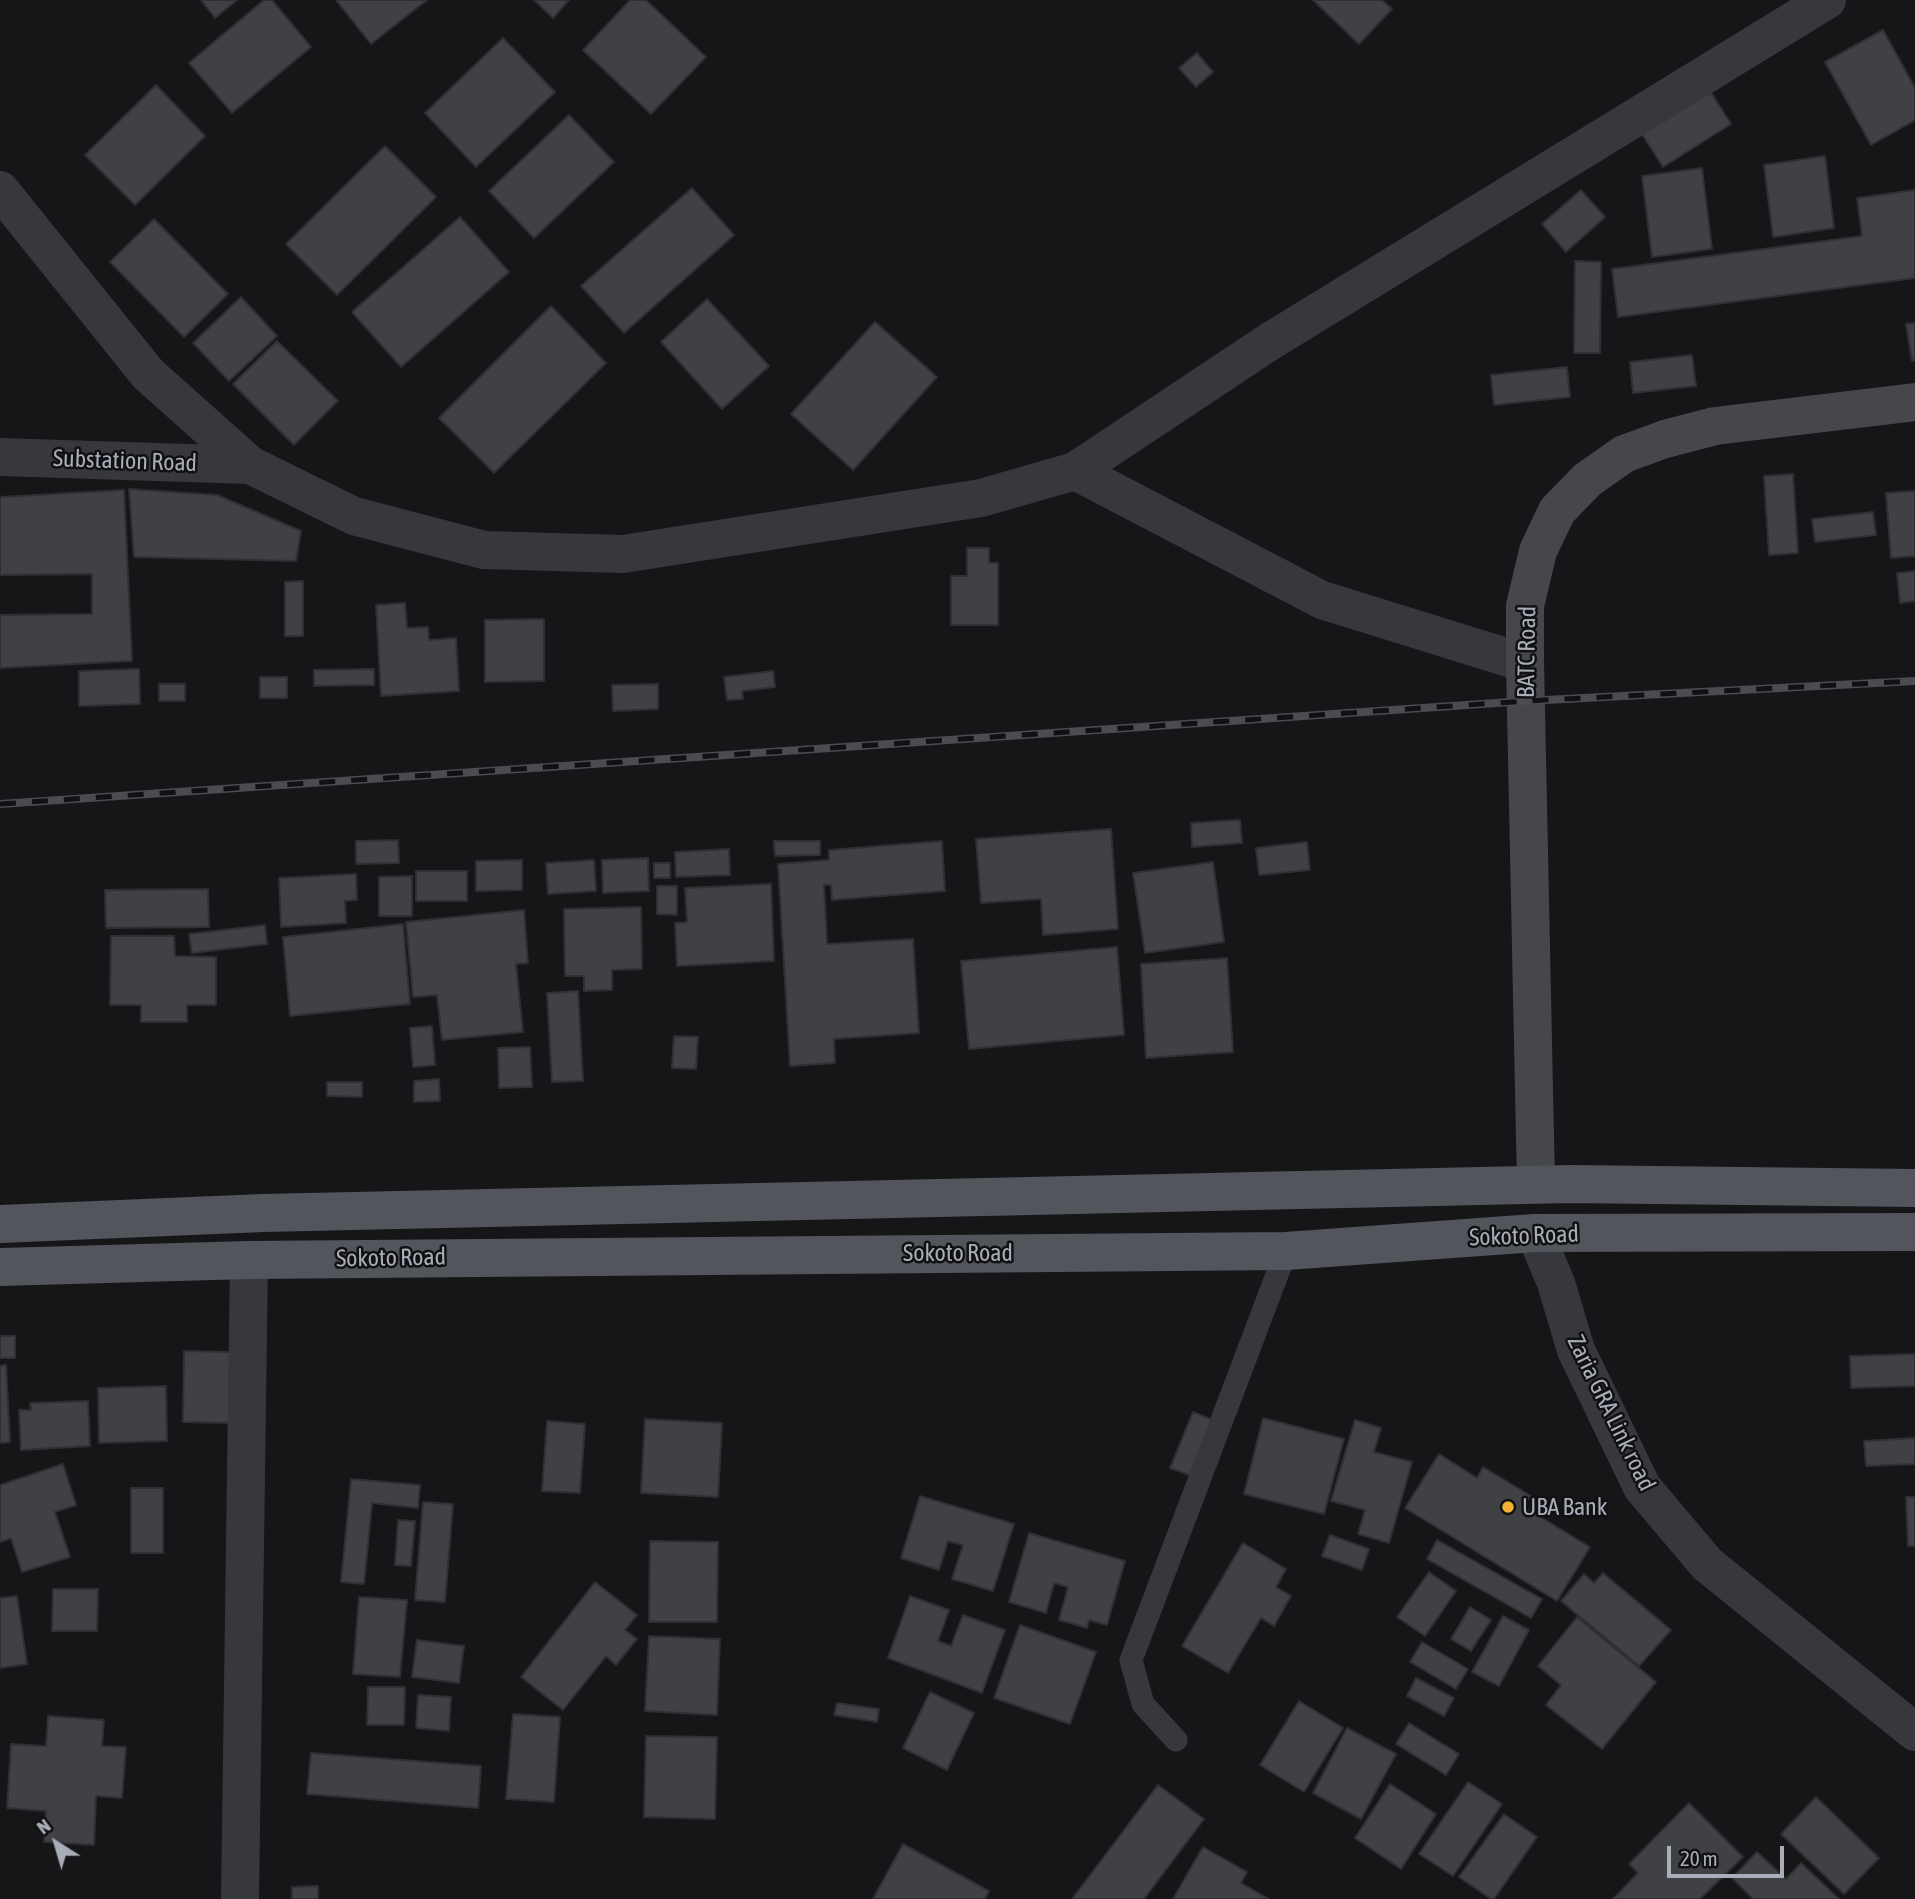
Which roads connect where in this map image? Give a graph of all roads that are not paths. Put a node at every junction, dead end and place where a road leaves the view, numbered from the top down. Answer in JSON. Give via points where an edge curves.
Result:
{"nodes":[{"id":1,"x":1827,"y":0,"type":"edge"},
{"id":2,"x":0,"y":190,"type":"edge"},
{"id":3,"x":1915,"y":402,"type":"edge"},
{"id":4,"x":0,"y":457,"type":"edge"},
{"id":5,"x":250,"y":465,"type":"junction"},
{"id":6,"x":1074,"y":471,"type":"junction"},
{"id":7,"x":1525,"y":663,"type":"junction"},
{"id":8,"x":1536,"y":1184,"type":"junction"},
{"id":9,"x":1915,"y":1188,"type":"edge"},
{"id":10,"x":899,"y":1199,"type":"junction"},
{"id":11,"x":0,"y":1224,"type":"edge"},
{"id":12,"x":1915,"y":1232,"type":"edge"},
{"id":13,"x":1535,"y":1233,"type":"junction"},
{"id":14,"x":1286,"y":1251,"type":"junction"},
{"id":15,"x":898,"y":1254,"type":"junction"},
{"id":16,"x":249,"y":1260,"type":"junction"},
{"id":17,"x":0,"y":1267,"type":"edge"},
{"id":18,"x":1915,"y":1732,"type":"edge"},
{"id":19,"x":1176,"y":1740,"type":"dead end"},
{"id":20,"x":240,"y":1899,"type":"edge"}],
"edges":[{"from":1,"to":6,"type":"street","via":[[1269,341]]},
{"from":2,"to":5,"type":"street","via":[[148,374]]},
{"from":3,"to":7,"type":"street","name":"BATC Road","via":[[1716,426],[1624,454],[1587,480],[1557,511],[1538,551],[1525,606]]},
{"from":4,"to":5,"type":"street","name":"Substation Road"},
{"from":5,"to":6,"type":"street","via":[[354,516],[484,550],[623,554],[981,498]]},
{"from":6,"to":7,"type":"street","via":[[1322,600]]},
{"from":7,"to":8,"type":"street","name":"BATC Road"},
{"from":8,"to":9,"type":"main road","name":"Sokoto Road"},
{"from":8,"to":10,"type":"main road","name":"Sokoto Road"},
{"from":10,"to":11,"type":"main road","name":"Sokoto Road","via":[[263,1213]]},
{"from":10,"to":15,"type":"main road"},
{"from":12,"to":13,"type":"main road","name":"Sokoto Road"},
{"from":13,"to":14,"type":"main road","name":"Sokoto Road"},
{"from":13,"to":18,"type":"street","name":"Zaria GRA Link road","via":[[1576,1350],[1642,1487],[1707,1564]]},
{"from":14,"to":15,"type":"main road","name":"Sokoto Road"},
{"from":14,"to":19,"type":"lane","via":[[1131,1660],[1143,1704]]},
{"from":15,"to":16,"type":"main road","name":"Sokoto Road"},
{"from":16,"to":17,"type":"main road","name":"Sokoto Road"},
{"from":16,"to":20,"type":"street"}]}
